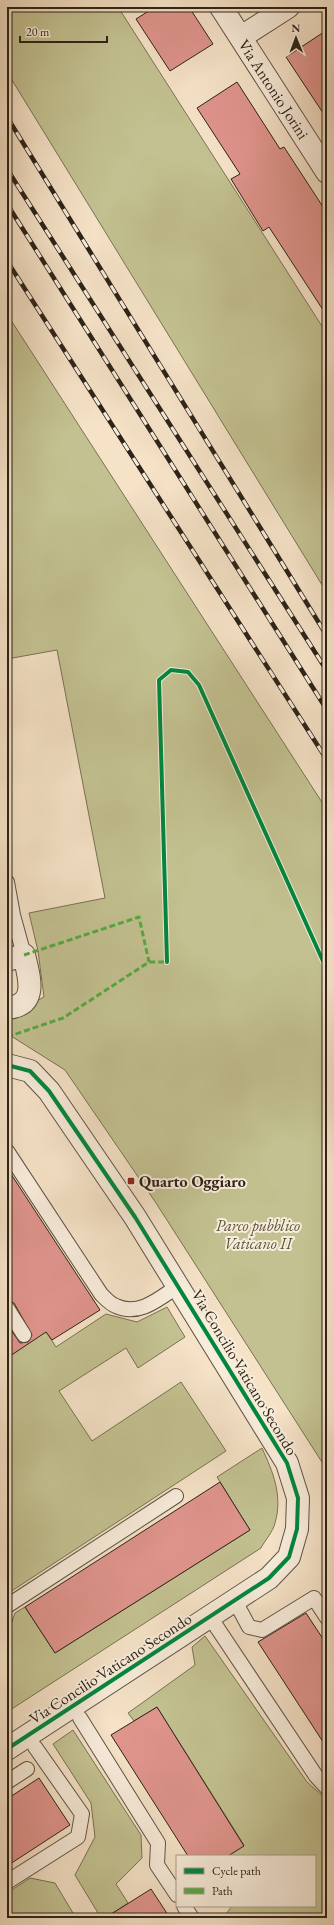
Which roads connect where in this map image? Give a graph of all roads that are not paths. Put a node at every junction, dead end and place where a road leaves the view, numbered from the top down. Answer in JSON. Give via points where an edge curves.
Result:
{"nodes":[{"id":1,"x":221,"y":7,"type":"edge"},
{"id":2,"x":288,"y":7,"type":"edge"},
{"id":3,"x":241,"y":38,"type":"junction"},
{"id":4,"x":327,"y":172,"type":"edge"},
{"id":5,"x":7,"y":882,"type":"edge"},
{"id":6,"x":15,"y":958,"type":"edge"},
{"id":7,"x":7,"y":1008,"type":"edge"},
{"id":8,"x":7,"y":1065,"type":"edge"},
{"id":9,"x":7,"y":1151,"type":"edge"},
{"id":10,"x":178,"y":1286,"type":"junction"},
{"id":11,"x":7,"y":1308,"type":"edge"},
{"id":12,"x":24,"y":1336,"type":"dead end"},
{"id":13,"x":176,"y":1496,"type":"dead end"},
{"id":14,"x":235,"y":1601,"type":"junction"},
{"id":15,"x":7,"y":1606,"type":"edge"},
{"id":16,"x":210,"y":1617,"type":"junction"},
{"id":17,"x":327,"y":1618,"type":"edge"},
{"id":18,"x":80,"y":1718,"type":"dead end"},
{"id":19,"x":35,"y":1747,"type":"dead end"},
{"id":20,"x":7,"y":1749,"type":"edge"},
{"id":21,"x":27,"y":1769,"type":"dead end"},
{"id":22,"x":7,"y":1782,"type":"edge"},
{"id":23,"x":327,"y":1788,"type":"edge"},
{"id":24,"x":7,"y":1882,"type":"edge"},
{"id":25,"x":176,"y":1894,"type":"edge"},
{"id":26,"x":185,"y":1907,"type":"edge"},
{"id":27,"x":192,"y":1918,"type":"edge"}],
"edges":[{"from":1,"to":3,"type":"street","name":"Via Antonio Jorini"},
{"from":2,"to":3,"type":"street"},
{"from":3,"to":4,"type":"street","name":"Via Antonio Jorini"},
{"from":5,"to":6,"type":"lane","via":[[13,915]]},
{"from":6,"to":7,"type":"street","via":[[31,986],[23,1003]]},
{"from":8,"to":10,"type":"street","name":"Via Concilio Vaticano Secondo","via":[[30,1071],[49,1091],[135,1216]]},
{"from":9,"to":10,"type":"lane","via":[[101,1294],[115,1306],[131,1310],[146,1306]]},
{"from":10,"to":14,"type":"street","name":"Via Concilio Vaticano Secondo","via":[[288,1463],[298,1498],[297,1529],[289,1557],[269,1578]]},
{"from":11,"to":12,"type":"lane"},
{"from":13,"to":15,"type":"lane"},
{"from":14,"to":16,"type":"street","name":"Via Concilio Vaticano Secondo"},
{"from":14,"to":17,"type":"lane","via":[[249,1627],[262,1630],[314,1598]]},
{"from":16,"to":20,"type":"street","name":"Via Concilio Vaticano Secondo"},
{"from":16,"to":23,"type":"lane","via":[[316,1776]]},
{"from":18,"to":25,"type":"lane","via":[[158,1843],[157,1865]]},
{"from":19,"to":24,"type":"lane","via":[[82,1814],[78,1837]]},
{"from":21,"to":22,"type":"lane"},
{"from":26,"to":27,"type":"lane"}]}
